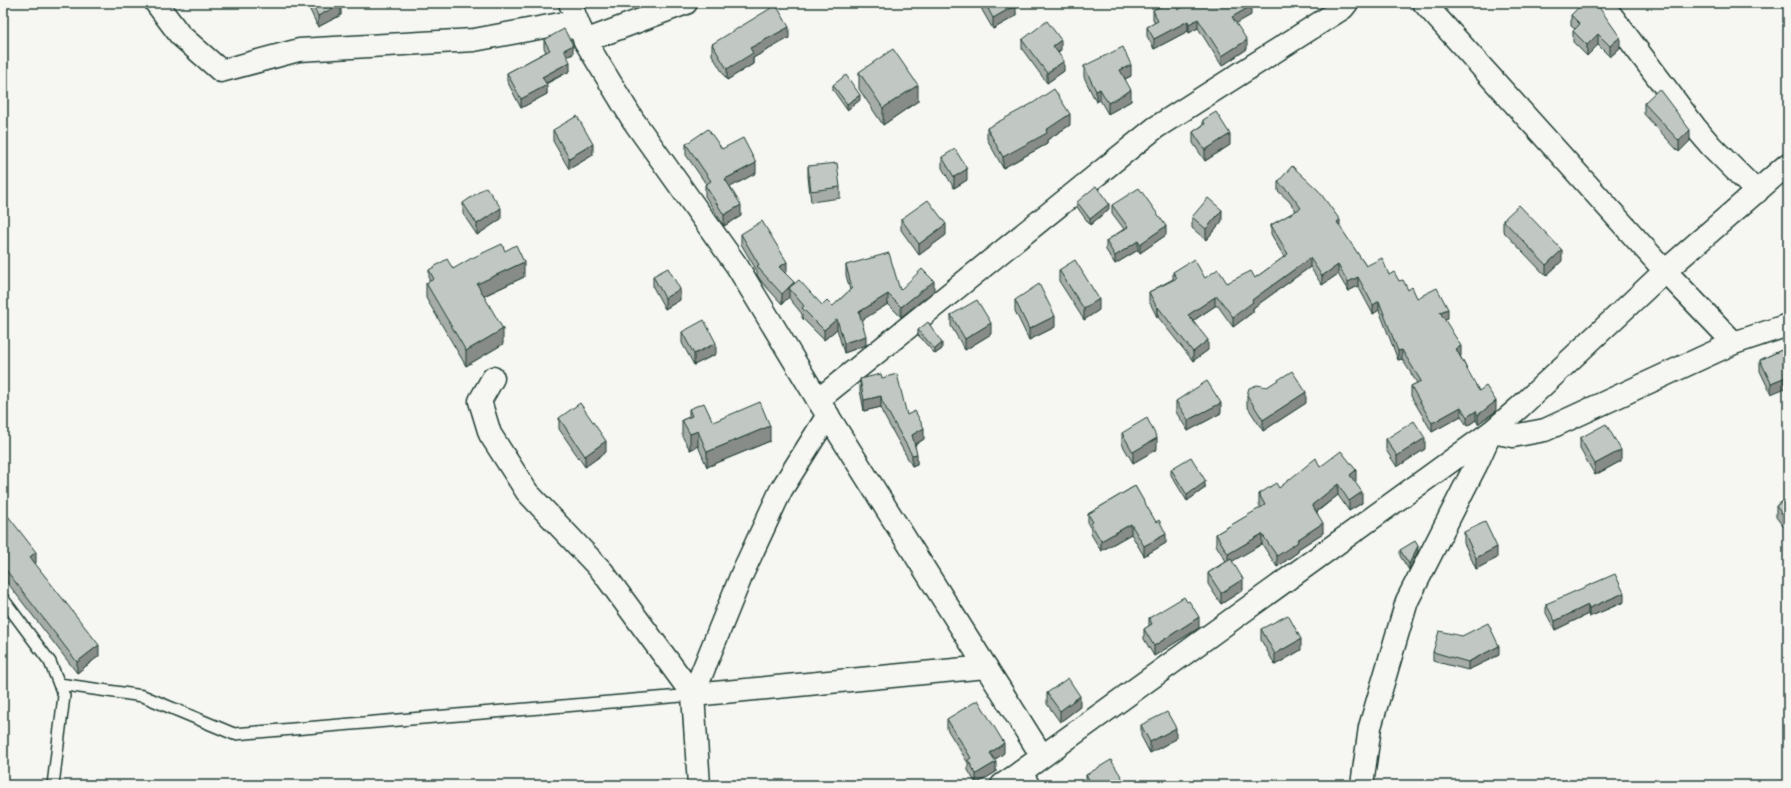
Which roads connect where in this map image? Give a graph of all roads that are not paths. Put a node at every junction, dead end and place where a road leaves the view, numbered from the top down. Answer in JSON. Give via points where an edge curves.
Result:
{"nodes":[{"id":1,"x":156,"y":3,"type":"edge"},
{"id":2,"x":570,"y":3,"type":"edge"},
{"id":3,"x":686,"y":3,"type":"edge"},
{"id":4,"x":1347,"y":3,"type":"edge"},
{"id":5,"x":1424,"y":3,"type":"edge"},
{"id":6,"x":1602,"y":3,"type":"edge"},
{"id":7,"x":583,"y":36,"type":"junction"},
{"id":8,"x":1788,"y":164,"type":"edge"},
{"id":9,"x":1757,"y":192,"type":"junction"},
{"id":10,"x":1665,"y":271,"type":"junction"},
{"id":11,"x":1788,"y":325,"type":"edge"},
{"id":12,"x":1734,"y":343,"type":"junction"},
{"id":13,"x":493,"y":378,"type":"dead end"},
{"id":14,"x":823,"y":407,"type":"junction"},
{"id":15,"x":1491,"y":432,"type":"junction"},
{"id":16,"x":3,"y":599,"type":"edge"},
{"id":17,"x":986,"y":667,"type":"junction"},
{"id":18,"x":59,"y":684,"type":"junction"},
{"id":19,"x":693,"y":695,"type":"junction"},
{"id":20,"x":1042,"y":756,"type":"junction"},
{"id":21,"x":1024,"y":778,"type":"edge"},
{"id":22,"x":53,"y":785,"type":"edge"},
{"id":23,"x":699,"y":785,"type":"edge"},
{"id":24,"x":1002,"y":785,"type":"edge"},
{"id":25,"x":1362,"y":785,"type":"edge"}],
"edges":[{"from":1,"to":7,"type":"street","via":[[180,35],[221,71],[299,50],[474,40],[560,24]]},
{"from":2,"to":7,"type":"street"},
{"from":3,"to":7,"type":"street"},
{"from":4,"to":14,"type":"street","via":[[1343,8],[1155,128]]},
{"from":5,"to":10,"type":"street"},
{"from":6,"to":9,"type":"street","via":[[1699,132]]},
{"from":7,"to":14,"type":"street","via":[[633,120],[737,266]]},
{"from":8,"to":9,"type":"street"},
{"from":9,"to":10,"type":"street"},
{"from":10,"to":12,"type":"street"},
{"from":10,"to":15,"type":"street"},
{"from":11,"to":12,"type":"street"},
{"from":12,"to":15,"type":"street","via":[[1545,430],[1513,436]]},
{"from":13,"to":19,"type":"street","via":[[480,401],[490,434],[527,492],[602,571]]},
{"from":14,"to":17,"type":"street"},
{"from":14,"to":19,"type":"street","via":[[742,574]]},
{"from":15,"to":20,"type":"street"},
{"from":15,"to":25,"type":"street","via":[[1407,601],[1370,727]]},
{"from":16,"to":18,"type":"lane","via":[[50,662]]},
{"from":17,"to":19,"type":"street"},
{"from":17,"to":20,"type":"street"},
{"from":18,"to":19,"type":"lane","via":[[142,696],[234,734]]},
{"from":18,"to":22,"type":"lane","via":[[64,696]]},
{"from":19,"to":23,"type":"street"},
{"from":20,"to":21,"type":"street"},
{"from":21,"to":24,"type":"street"}]}
